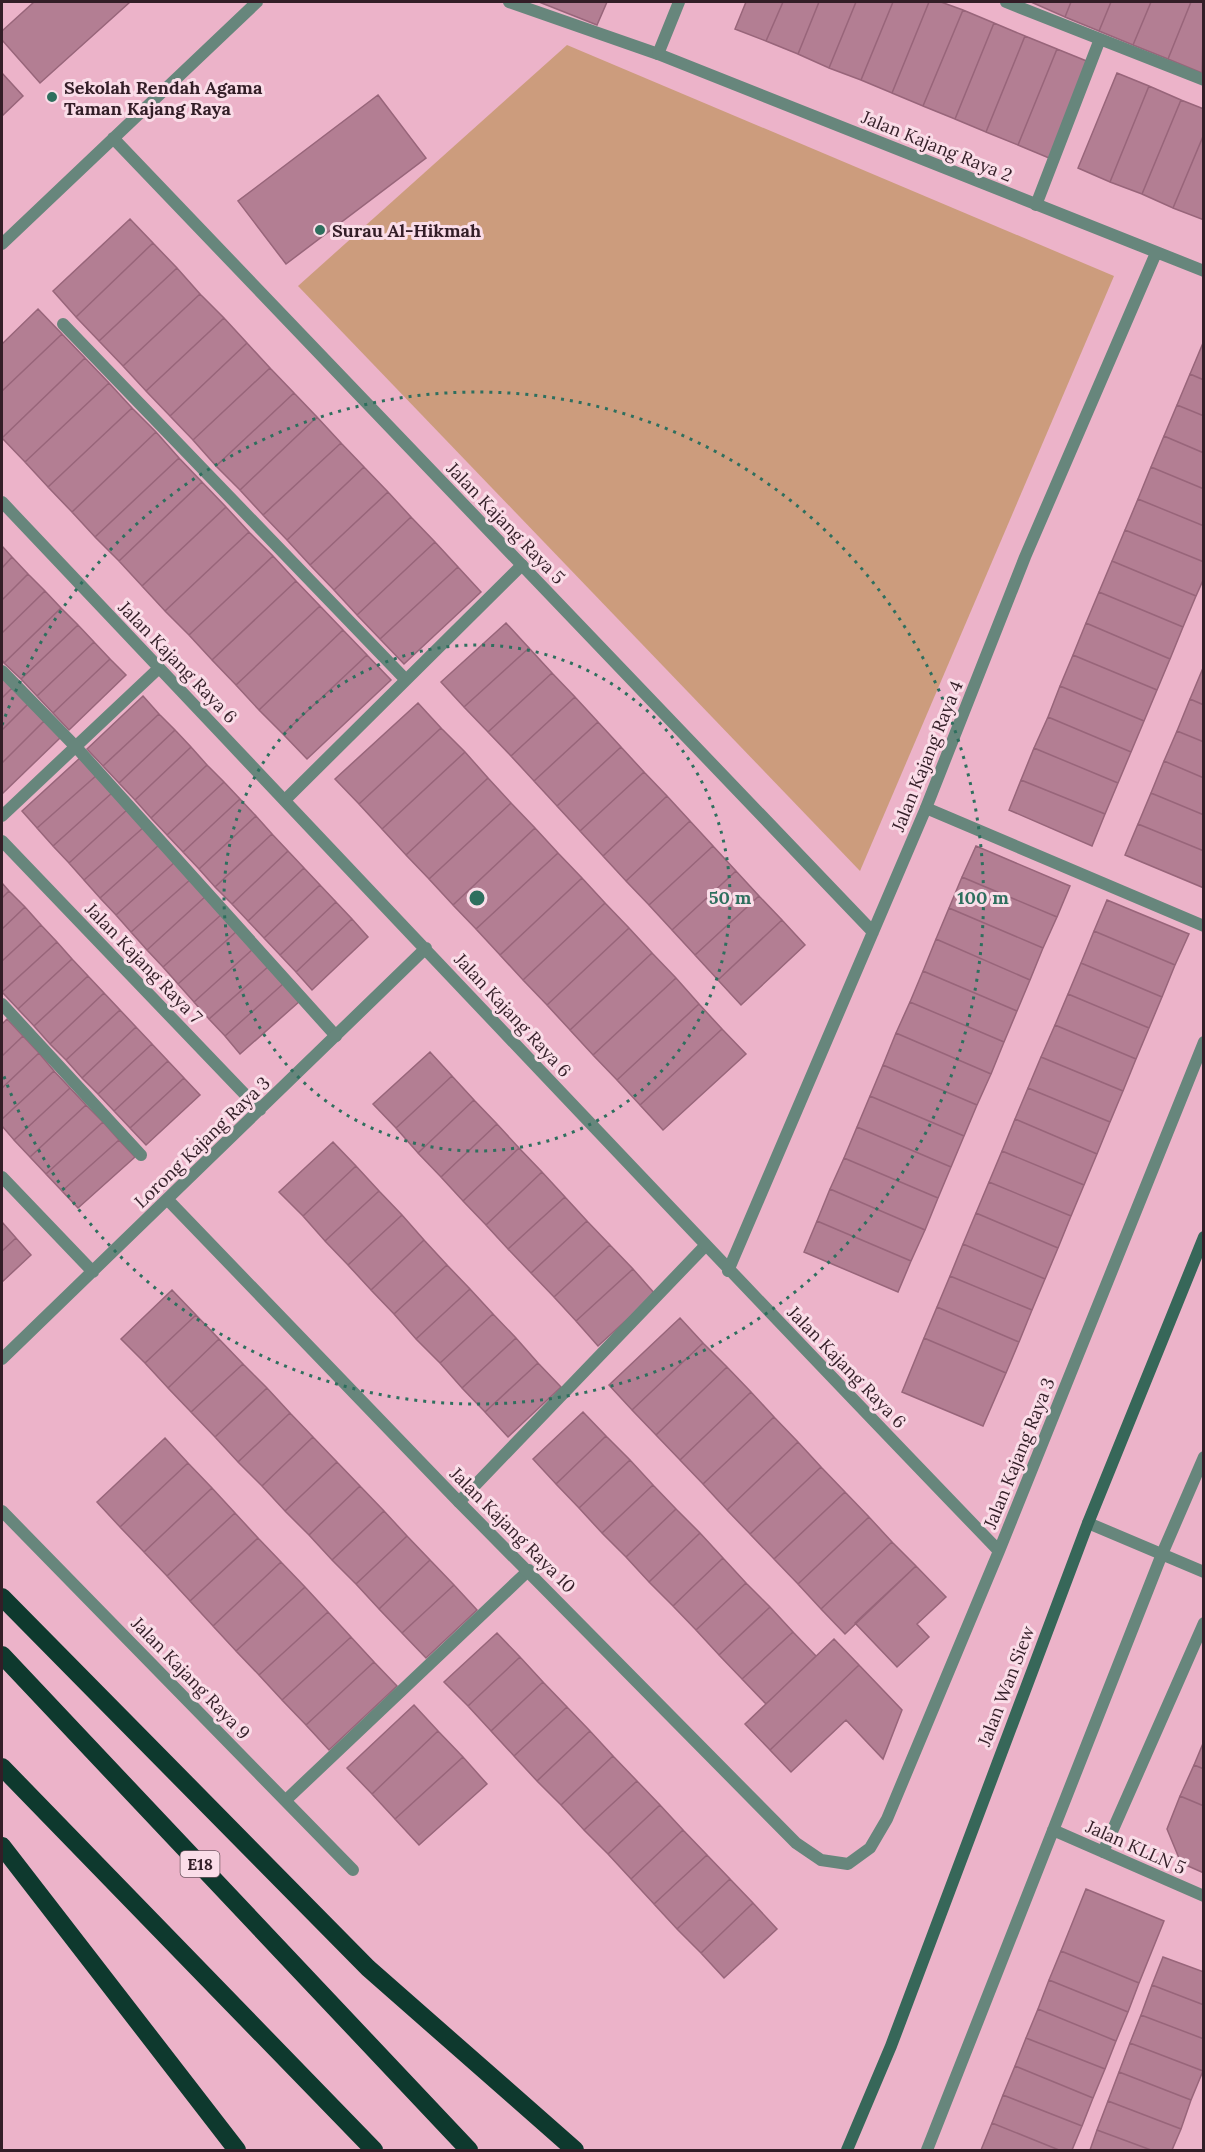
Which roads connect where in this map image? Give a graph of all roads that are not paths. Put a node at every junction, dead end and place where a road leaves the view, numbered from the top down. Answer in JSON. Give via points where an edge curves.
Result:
{"nodes":[{"id":1,"x":257,"y":2,"type":"edge"},
{"id":2,"x":509,"y":2,"type":"edge"},
{"id":3,"x":679,"y":2,"type":"edge"},
{"id":4,"x":1006,"y":2,"type":"edge"},
{"id":5,"x":1100,"y":39,"type":"junction"},
{"id":6,"x":658,"y":54,"type":"junction"},
{"id":7,"x":1203,"y":80,"type":"edge"},
{"id":8,"x":113,"y":138,"type":"junction"},
{"id":9,"x":1036,"y":205,"type":"junction"},
{"id":10,"x":2,"y":244,"type":"edge"},
{"id":11,"x":1156,"y":253,"type":"junction"},
{"id":12,"x":1203,"y":271,"type":"edge"},
{"id":13,"x":63,"y":324,"type":"dead end"},
{"id":14,"x":2,"y":502,"type":"edge"},
{"id":15,"x":522,"y":565,"type":"junction"},
{"id":16,"x":159,"y":668,"type":"junction"},
{"id":17,"x":2,"y":671,"type":"edge"},
{"id":18,"x":406,"y":680,"type":"junction"},
{"id":19,"x":76,"y":747,"type":"junction"},
{"id":20,"x":285,"y":800,"type":"junction"},
{"id":21,"x":926,"y":808,"type":"junction"},
{"id":22,"x":2,"y":816,"type":"edge"},
{"id":23,"x":2,"y":841,"type":"edge"},
{"id":24,"x":1203,"y":926,"type":"edge"},
{"id":25,"x":873,"y":932,"type":"junction"},
{"id":26,"x":426,"y":948,"type":"junction"},
{"id":27,"x":2,"y":1004,"type":"edge"},
{"id":28,"x":336,"y":1036,"type":"junction"},
{"id":29,"x":1203,"y":1042,"type":"edge"},
{"id":30,"x":260,"y":1110,"type":"junction"},
{"id":31,"x":141,"y":1155,"type":"dead end"},
{"id":32,"x":2,"y":1177,"type":"edge"},
{"id":33,"x":168,"y":1200,"type":"junction"},
{"id":34,"x":1203,"y":1237,"type":"edge"},
{"id":35,"x":705,"y":1246,"type":"junction"},
{"id":36,"x":728,"y":1271,"type":"junction"},
{"id":37,"x":93,"y":1272,"type":"junction"},
{"id":38,"x":2,"y":1359,"type":"edge"},
{"id":39,"x":1203,"y":1457,"type":"edge"},
{"id":40,"x":459,"y":1502,"type":"junction"},
{"id":41,"x":2,"y":1510,"type":"edge"},
{"id":42,"x":1088,"y":1523,"type":"junction"},
{"id":43,"x":999,"y":1551,"type":"junction"},
{"id":44,"x":1162,"y":1554,"type":"junction"},
{"id":45,"x":529,"y":1570,"type":"junction"},
{"id":46,"x":1203,"y":1572,"type":"edge"},
{"id":47,"x":2,"y":1597,"type":"edge"},
{"id":48,"x":1203,"y":1623,"type":"edge"},
{"id":49,"x":2,"y":1655,"type":"edge"},
{"id":50,"x":2,"y":1767,"type":"edge"},
{"id":51,"x":286,"y":1800,"type":"junction"},
{"id":52,"x":1053,"y":1830,"type":"junction"},
{"id":53,"x":2,"y":1846,"type":"edge"},
{"id":54,"x":1103,"y":1852,"type":"junction"},
{"id":55,"x":848,"y":1864,"type":"joint"},
{"id":56,"x":354,"y":1870,"type":"dead end"},
{"id":57,"x":1203,"y":1896,"type":"edge"},
{"id":58,"x":237,"y":2151,"type":"edge"},
{"id":59,"x":374,"y":2151,"type":"edge"},
{"id":60,"x":469,"y":2151,"type":"edge"},
{"id":61,"x":575,"y":2151,"type":"edge"},
{"id":62,"x":847,"y":2151,"type":"edge"},
{"id":63,"x":927,"y":2151,"type":"edge"}],
"edges":[{"from":1,"to":8,"type":"street"},
{"from":2,"to":6,"type":"street","name":"Jalan Kajang Raya 2"},
{"from":3,"to":6,"type":"street"},
{"from":4,"to":5,"type":"street"},
{"from":5,"to":7,"type":"street"},
{"from":5,"to":9,"type":"street"},
{"from":6,"to":9,"type":"street","name":"Jalan Kajang Raya 2"},
{"from":8,"to":10,"type":"street"},
{"from":8,"to":15,"type":"street","name":"Jalan Kajang Raya 5"},
{"from":9,"to":11,"type":"street","name":"Jalan Kajang Raya 2"},
{"from":11,"to":12,"type":"street","name":"Jalan Kajang Raya 2"},
{"from":11,"to":21,"type":"street","name":"Jalan Kajang Raya 4","via":[[1025,557]]},
{"from":13,"to":18,"type":"street"},
{"from":14,"to":16,"type":"street","name":"Jalan Kajang Raya 6"},
{"from":15,"to":18,"type":"street"},
{"from":15,"to":25,"type":"street","name":"Jalan Kajang Raya 5"},
{"from":16,"to":19,"type":"street"},
{"from":16,"to":20,"type":"street","name":"Jalan Kajang Raya 6"},
{"from":17,"to":19,"type":"street"},
{"from":18,"to":20,"type":"street"},
{"from":19,"to":22,"type":"street"},
{"from":19,"to":28,"type":"street"},
{"from":20,"to":26,"type":"street","name":"Jalan Kajang Raya 6"},
{"from":21,"to":24,"type":"street"},
{"from":21,"to":25,"type":"street","name":"Jalan Kajang Raya 4"},
{"from":23,"to":30,"type":"street","name":"Jalan Kajang Raya 7"},
{"from":25,"to":36,"type":"street","name":"Jalan Kajang Raya 4"},
{"from":26,"to":28,"type":"street","name":"Lorong Kajang Raya 3"},
{"from":26,"to":35,"type":"street","name":"Jalan Kajang Raya 6"},
{"from":27,"to":31,"type":"street"},
{"from":28,"to":30,"type":"street","name":"Lorong Kajang Raya 3"},
{"from":29,"to":43,"type":"street","name":"Jalan Kajang Raya 3"},
{"from":30,"to":33,"type":"street","name":"Lorong Kajang Raya 3"},
{"from":32,"to":37,"type":"street"},
{"from":33,"to":37,"type":"street","name":"Lorong Kajang Raya 3"},
{"from":33,"to":40,"type":"street","name":"Jalan Kajang Raya 10"},
{"from":34,"to":42,"type":"street","name":"Jalan Wan Siew"},
{"from":35,"to":36,"type":"street","name":"Jalan Kajang Raya 6"},
{"from":35,"to":40,"type":"street"},
{"from":36,"to":43,"type":"street","name":"Jalan Kajang Raya 6"},
{"from":37,"to":38,"type":"street","name":"Lorong Kajang Raya 3"},
{"from":39,"to":44,"type":"street"},
{"from":40,"to":45,"type":"street","name":"Jalan Kajang Raya 10"},
{"from":41,"to":51,"type":"street","name":"Jalan Kajang Raya 9"},
{"from":42,"to":44,"type":"street"},
{"from":42,"to":62,"type":"street","name":"Jalan Wan Siew","via":[[891,2046]]},
{"from":43,"to":55,"type":"street","name":"Jalan Kajang Raya 3","via":[[887,1819],[870,1848]]},
{"from":44,"to":46,"type":"street"},
{"from":44,"to":52,"type":"street"},
{"from":45,"to":51,"type":"street"},
{"from":45,"to":55,"type":"street","name":"Jalan Kajang Raya 10","via":[[796,1843],[821,1860]]},
{"from":47,"to":61,"type":"highway","via":[[368,1968]]},
{"from":48,"to":54,"type":"street"},
{"from":49,"to":60,"type":"highway","number":"E18"},
{"from":50,"to":59,"type":"highway"},
{"from":51,"to":56,"type":"street","name":"Jalan Kajang Raya 9"},
{"from":52,"to":54,"type":"street","name":"Jalan KLLN 5"},
{"from":52,"to":63,"type":"street"},
{"from":53,"to":58,"type":"highway"},
{"from":54,"to":57,"type":"street","name":"Jalan KLLN 5"}]}
